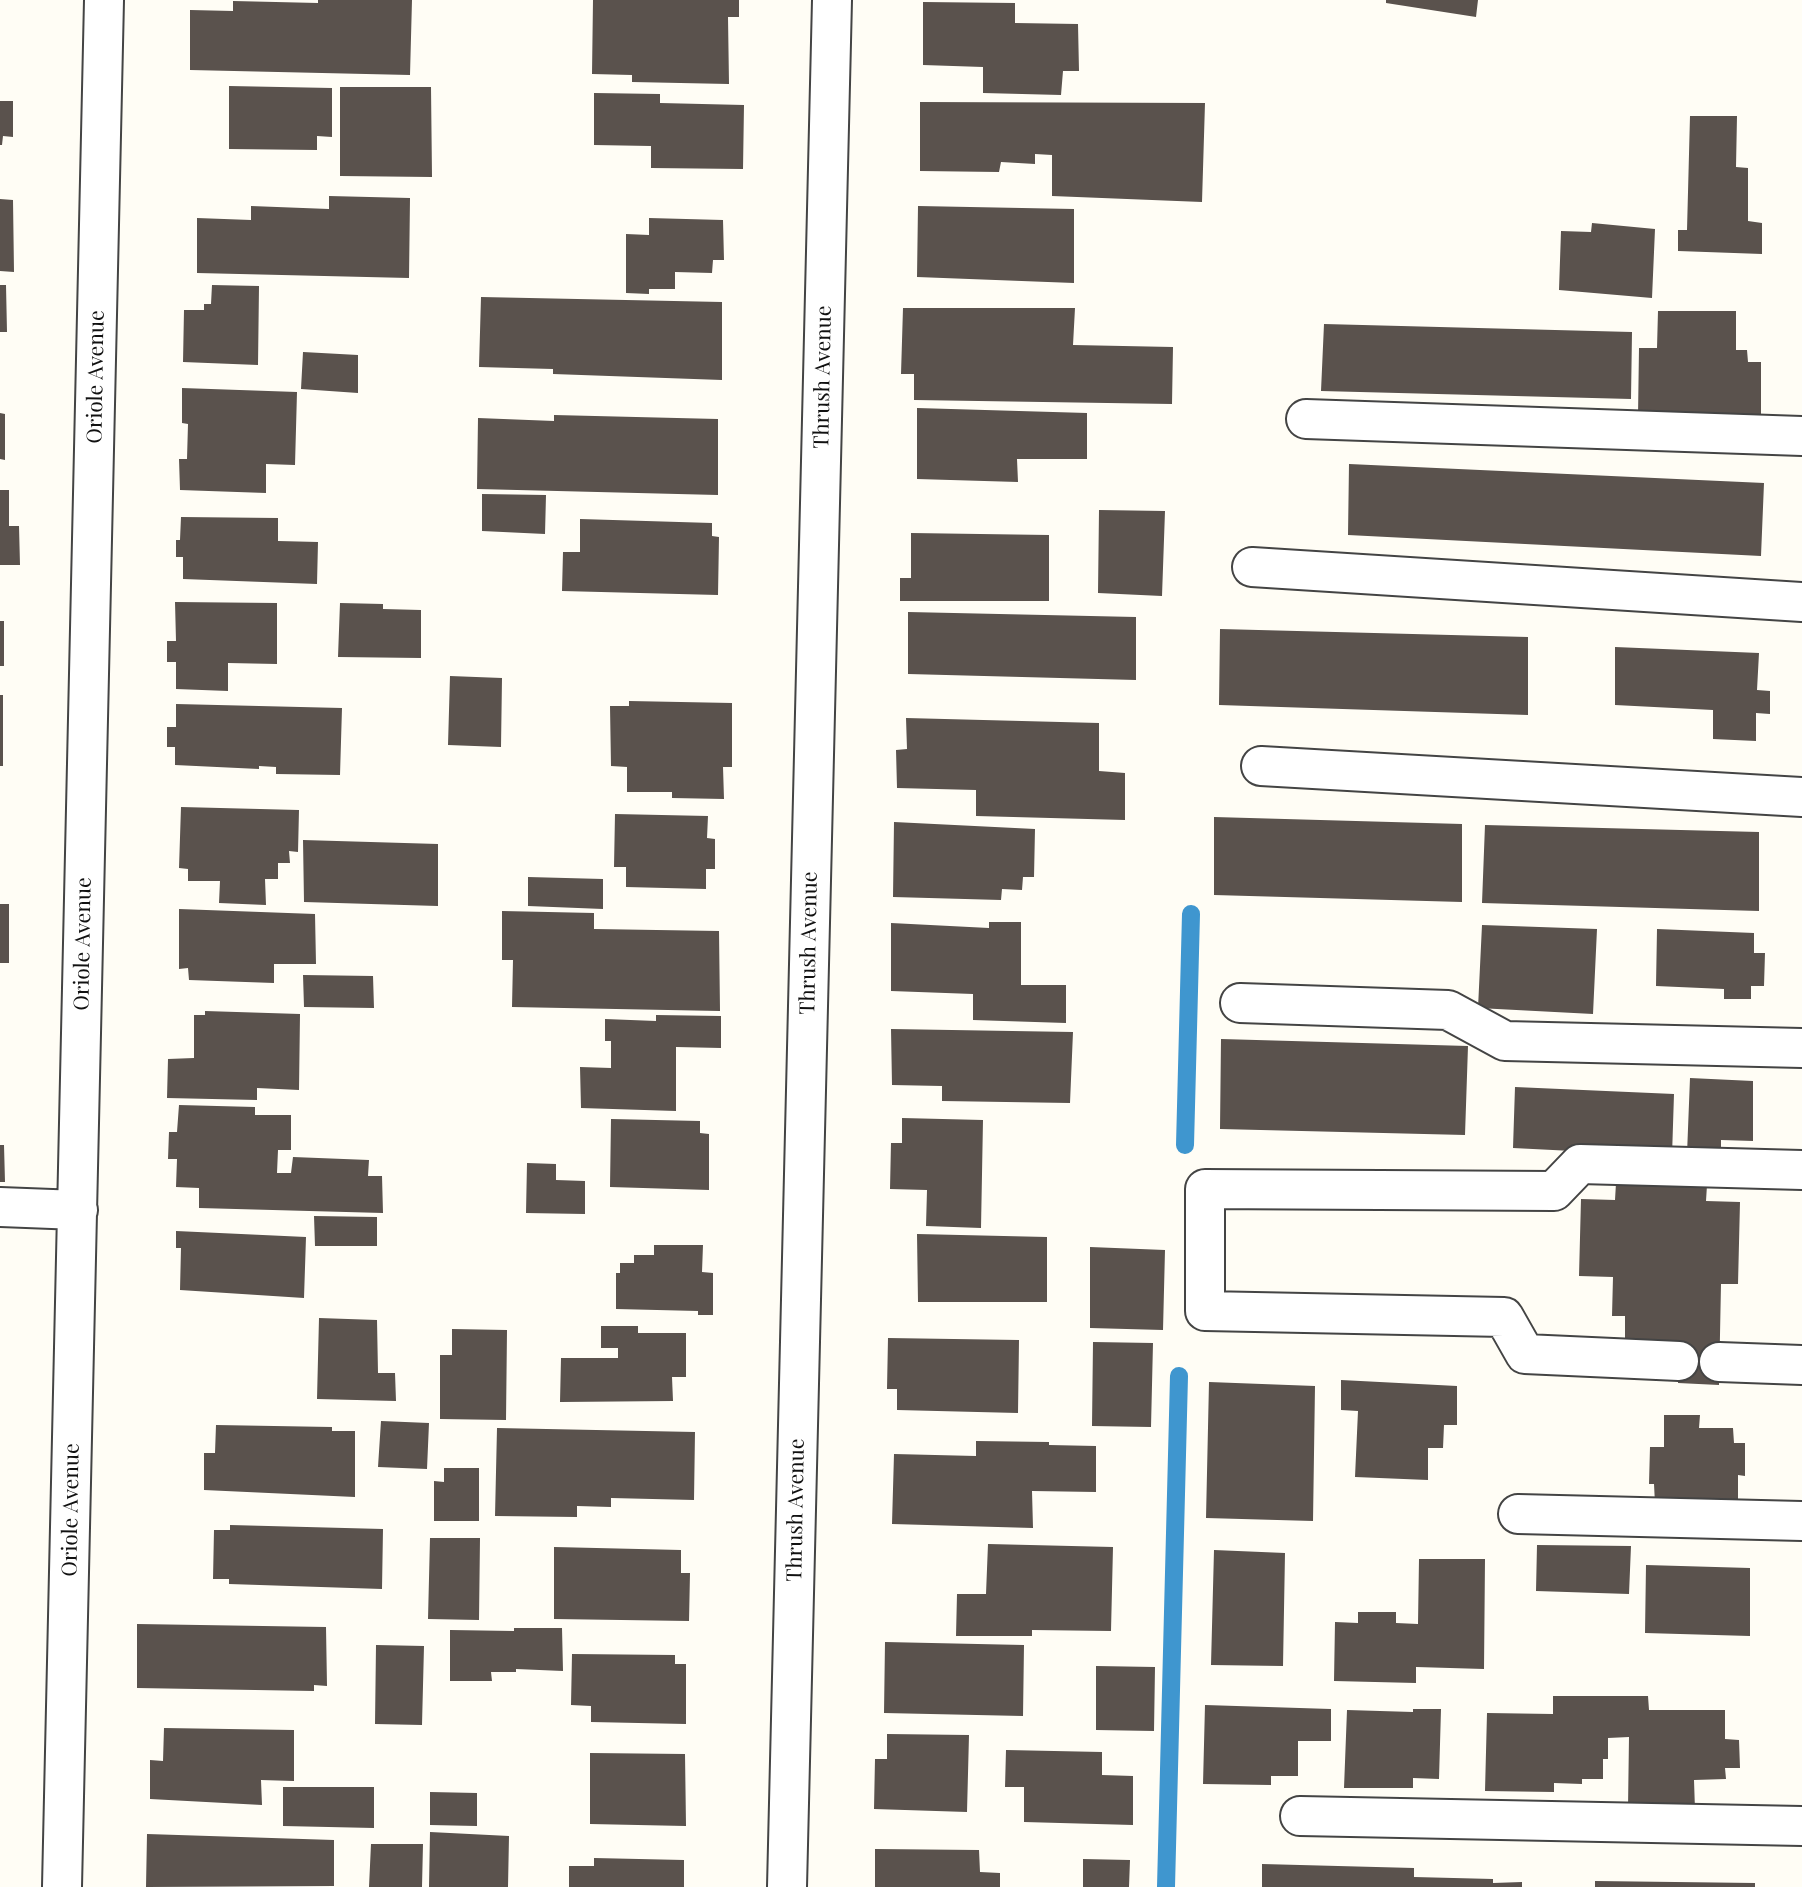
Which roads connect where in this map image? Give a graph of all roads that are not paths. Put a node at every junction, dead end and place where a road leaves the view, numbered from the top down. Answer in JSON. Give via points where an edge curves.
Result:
{"nodes":[{"id":1,"x":104,"y":0,"type":"edge"},
{"id":2,"x":832,"y":0,"type":"edge"},
{"id":3,"x":1306,"y":419,"type":"dead end"},
{"id":4,"x":1802,"y":436,"type":"edge"},
{"id":5,"x":1252,"y":567,"type":"dead end"},
{"id":6,"x":1802,"y":602,"type":"edge"},
{"id":7,"x":1261,"y":766,"type":"dead end"},
{"id":8,"x":1802,"y":797,"type":"edge"},
{"id":9,"x":1240,"y":1003,"type":"dead end"},
{"id":10,"x":1802,"y":1048,"type":"edge"},
{"id":11,"x":1802,"y":1170,"type":"edge"},
{"id":12,"x":0,"y":1207,"type":"edge"},
{"id":13,"x":78,"y":1210,"type":"junction"},
{"id":14,"x":1679,"y":1361,"type":"dead end"},
{"id":15,"x":1719,"y":1362,"type":"dead end"},
{"id":16,"x":1802,"y":1365,"type":"edge"},
{"id":17,"x":1518,"y":1514,"type":"dead end"},
{"id":18,"x":1802,"y":1521,"type":"edge"},
{"id":19,"x":1300,"y":1815,"type":"dead end"},
{"id":20,"x":1802,"y":1826,"type":"edge"},
{"id":21,"x":62,"y":1887,"type":"edge"},
{"id":22,"x":787,"y":1887,"type":"edge"}],
"edges":[{"from":1,"to":13,"type":"street","name":"Oriole Avenue"},
{"from":2,"to":22,"type":"street","name":"Thrush Avenue"},
{"from":3,"to":4,"type":"street"},
{"from":5,"to":6,"type":"street"},
{"from":7,"to":8,"type":"street"},
{"from":9,"to":10,"type":"street","via":[[1447,1010],[1505,1041]]},
{"from":11,"to":14,"type":"street","via":[[1580,1164],[1554,1191],[1205,1189],[1205,1311],[1504,1317],[1525,1354]]},
{"from":12,"to":13,"type":"street"},
{"from":13,"to":21,"type":"street","name":"Oriole Avenue"},
{"from":15,"to":16,"type":"street"},
{"from":17,"to":18,"type":"street"},
{"from":19,"to":20,"type":"street"}]}
